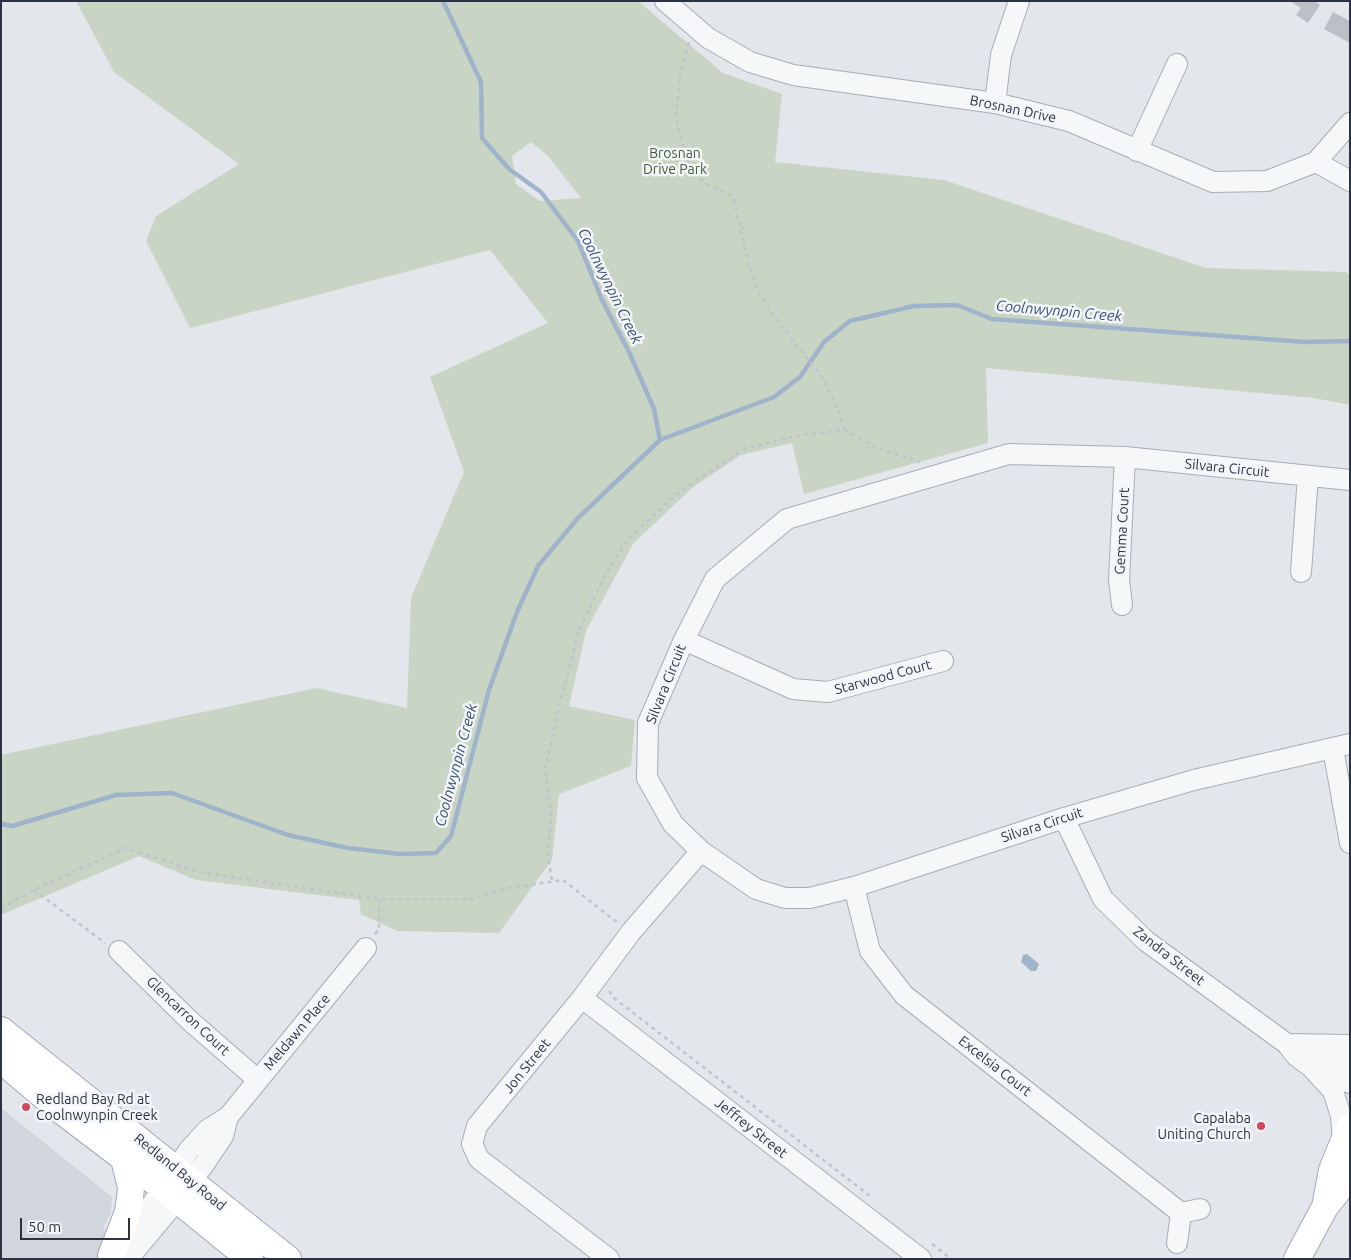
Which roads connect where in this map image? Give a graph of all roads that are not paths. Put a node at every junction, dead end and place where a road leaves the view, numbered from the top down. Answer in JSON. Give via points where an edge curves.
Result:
{"nodes":[{"id":1,"x":665,"y":1,"type":"edge"},
{"id":2,"x":1019,"y":1,"type":"edge"},
{"id":3,"x":1178,"y":64,"type":"dead end"},
{"id":4,"x":995,"y":104,"type":"junction"},
{"id":5,"x":1350,"y":122,"type":"edge"},
{"id":6,"x":1137,"y":151,"type":"junction"},
{"id":7,"x":1316,"y":162,"type":"junction"},
{"id":8,"x":1350,"y":181,"type":"edge"},
{"id":9,"x":1125,"y":457,"type":"junction"},
{"id":10,"x":1308,"y":476,"type":"junction"},
{"id":11,"x":1350,"y":480,"type":"edge"},
{"id":12,"x":1301,"y":572,"type":"dead end"},
{"id":13,"x":1122,"y":605,"type":"dead end"},
{"id":14,"x":684,"y":640,"type":"junction"},
{"id":15,"x":943,"y":661,"type":"dead end"},
{"id":16,"x":1341,"y":746,"type":"edge"},
{"id":17,"x":1064,"y":818,"type":"junction"},
{"id":18,"x":1350,"y":843,"type":"edge"},
{"id":19,"x":701,"y":851,"type":"junction"},
{"id":20,"x":854,"y":887,"type":"junction"},
{"id":21,"x":366,"y":948,"type":"road end"},
{"id":22,"x":120,"y":951,"type":"road end"},
{"id":23,"x":582,"y":998,"type":"junction"},
{"id":24,"x":1,"y":1030,"type":"edge"},
{"id":25,"x":1294,"y":1044,"type":"junction"},
{"id":26,"x":1350,"y":1046,"type":"edge"},
{"id":27,"x":1,"y":1060,"type":"edge"},
{"id":28,"x":1350,"y":1066,"type":"edge"},
{"id":29,"x":1311,"y":1067,"type":"junction"},
{"id":30,"x":258,"y":1080,"type":"junction"},
{"id":31,"x":1350,"y":1083,"type":"edge"},
{"id":32,"x":1346,"y":1134,"type":"edge"},
{"id":33,"x":124,"y":1159,"type":"junction"},
{"id":34,"x":1350,"y":1176,"type":"edge"},
{"id":35,"x":177,"y":1185,"type":"junction"},
{"id":36,"x":1325,"y":1207,"type":"junction"},
{"id":37,"x":1177,"y":1243,"type":"dead end"},
{"id":38,"x":924,"y":1250,"type":"edge"},
{"id":39,"x":116,"y":1258,"type":"edge"},
{"id":40,"x":250,"y":1259,"type":"edge"},
{"id":41,"x":288,"y":1259,"type":"edge"},
{"id":42,"x":609,"y":1259,"type":"edge"},
{"id":43,"x":1297,"y":1259,"type":"edge"}],
"edges":[{"from":1,"to":4,"type":"street","name":"Brosnan Drive","via":[[708,38],[750,62],[793,75]]},
{"from":2,"to":4,"type":"street","via":[[1002,54]]},
{"from":3,"to":6,"type":"street"},
{"from":4,"to":6,"type":"street","name":"Brosnan Drive","via":[[1069,121]]},
{"from":5,"to":7,"type":"street","name":"Brosnan Drive"},
{"from":6,"to":7,"type":"street","name":"Brosnan Drive","via":[[1213,182],[1267,180]]},
{"from":7,"to":8,"type":"street"},
{"from":9,"to":10,"type":"street","name":"Silvara Circuit"},
{"from":9,"to":13,"type":"street","name":"Gemma Court","via":[[1119,580]]},
{"from":9,"to":14,"type":"street","name":"Silvara Circuit","via":[[1009,454],[787,519],[715,579]]},
{"from":10,"to":11,"type":"street","name":"Silvara Circuit"},
{"from":10,"to":12,"type":"street"},
{"from":14,"to":15,"type":"street","name":"Starwood Court","via":[[793,689],[828,692]]},
{"from":14,"to":19,"type":"street","name":"Silvara Circuit","via":[[648,723],[647,778],[673,824]]},
{"from":16,"to":17,"type":"street","name":"Silvara Circuit","via":[[1194,780]]},
{"from":16,"to":18,"type":"street"},
{"from":17,"to":20,"type":"street","name":"Silvara Circuit"},
{"from":17,"to":25,"type":"street","name":"Zandra Street","via":[[1103,899],[1146,941]]},
{"from":19,"to":20,"type":"street","name":"Silvara Circuit","via":[[756,889],[785,898],[810,898]]},
{"from":19,"to":23,"type":"street","name":"Jon Street","via":[[631,932]]},
{"from":20,"to":37,"type":"street","name":"Excelsia Court","via":[[870,951],[904,995],[1191,1211]]},
{"from":21,"to":30,"type":"street","name":"Meldawn Place"},
{"from":22,"to":30,"type":"street","name":"Glencarron Court","via":[[189,1020]]},
{"from":23,"to":38,"type":"street","name":"Jeffrey Street"},
{"from":23,"to":42,"type":"street","name":"Jon Street","via":[[477,1126],[472,1144],[479,1159]]},
{"from":24,"to":35,"type":"main road","name":"Redland Bay Road"},
{"from":25,"to":26,"type":"street"},
{"from":25,"to":28,"type":"street","name":"Zandra Street"},
{"from":25,"to":29,"type":"street","name":"Zandra Street","via":[[1296,1056]]},
{"from":27,"to":33,"type":"main road","name":"Redland Bay Road"},
{"from":29,"to":31,"type":"street","name":"Zandra Street"},
{"from":29,"to":32,"type":"street","name":"Zandra Street","via":[[1333,1091]]},
{"from":30,"to":35,"type":"street","name":"Meldawn Place","via":[[228,1117],[207,1130],[189,1150]]},
{"from":32,"to":36,"type":"main road","via":[[1332,1170]]},
{"from":33,"to":35,"type":"main road","name":"Redland Bay Road"},
{"from":33,"to":39,"type":"main road","via":[[131,1187]]},
{"from":34,"to":36,"type":"main road"},
{"from":35,"to":39,"type":"street","name":"Meldawn Place"},
{"from":35,"to":40,"type":"main road","name":"Redland Bay Road"},
{"from":35,"to":41,"type":"main road","name":"Redland Bay Road"},
{"from":36,"to":43,"type":"main road"}]}
